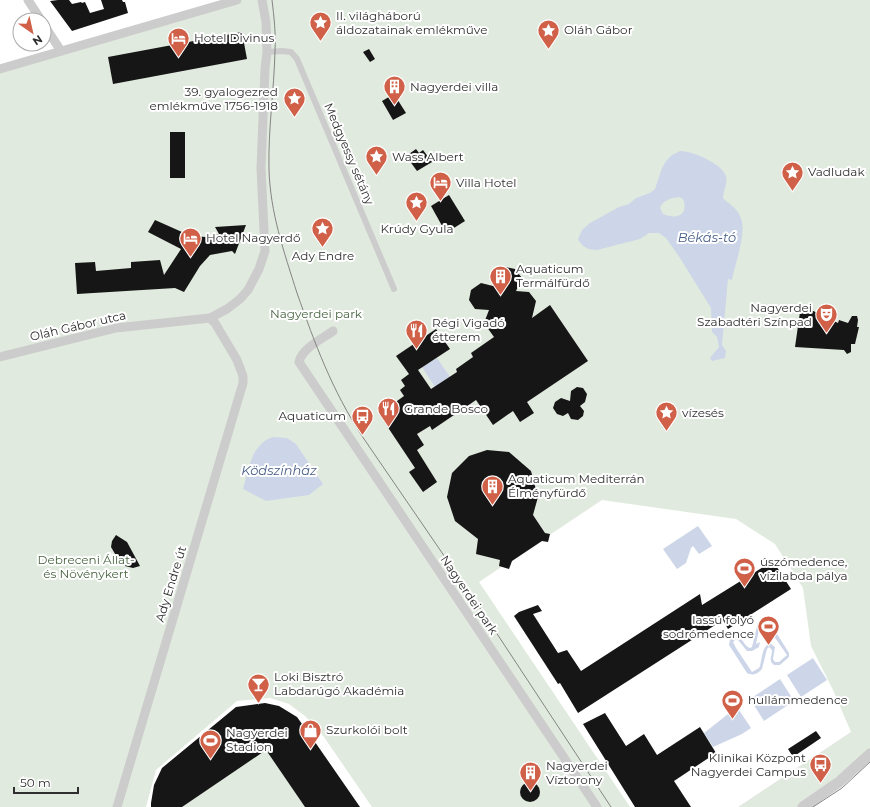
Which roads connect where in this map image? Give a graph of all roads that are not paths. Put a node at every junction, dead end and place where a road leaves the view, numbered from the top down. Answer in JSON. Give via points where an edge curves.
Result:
{"nodes":[{"id":1,"x":28,"y":0,"type":"edge"},
{"id":2,"x":237,"y":0,"type":"edge"},
{"id":3,"x":262,"y":0,"type":"edge"},
{"id":4,"x":36,"y":12,"type":"edge"},
{"id":5,"x":52,"y":37,"type":"edge"},
{"id":6,"x":61,"y":51,"type":"junction"},
{"id":7,"x":267,"y":52,"type":"junction"},
{"id":8,"x":0,"y":69,"type":"edge"},
{"id":9,"x":394,"y":288,"type":"dead end"},
{"id":10,"x":210,"y":318,"type":"junction"},
{"id":11,"x":333,"y":331,"type":"dead end"},
{"id":12,"x":0,"y":357,"type":"edge"},
{"id":13,"x":870,"y":754,"type":"edge"},
{"id":14,"x":117,"y":807,"type":"edge"},
{"id":15,"x":597,"y":807,"type":"edge"},
{"id":16,"x":803,"y":807,"type":"edge"}],
"edges":[{"from":1,"to":4,"type":"street"},
{"from":2,"to":6,"type":"street"},
{"from":3,"to":7,"type":"street"},
{"from":5,"to":6,"type":"street"},
{"from":6,"to":8,"type":"street"},
{"from":7,"to":9,"type":"street","name":"Medgyessy sétány","via":[[291,52],[297,59]]},
{"from":7,"to":10,"type":"street","via":[[261,168],[265,251],[248,290],[227,309]]},
{"from":10,"to":12,"type":"street","name":"Oláh Gábor utca","via":[[116,328]]},
{"from":10,"to":14,"type":"street","name":"Ady Endre út","via":[[241,368],[243,383]]},
{"from":11,"to":15,"type":"street","name":"Nagyerdei park","via":[[305,351],[299,362]]},
{"from":13,"to":16,"type":"street","via":[[840,782]]}]}
